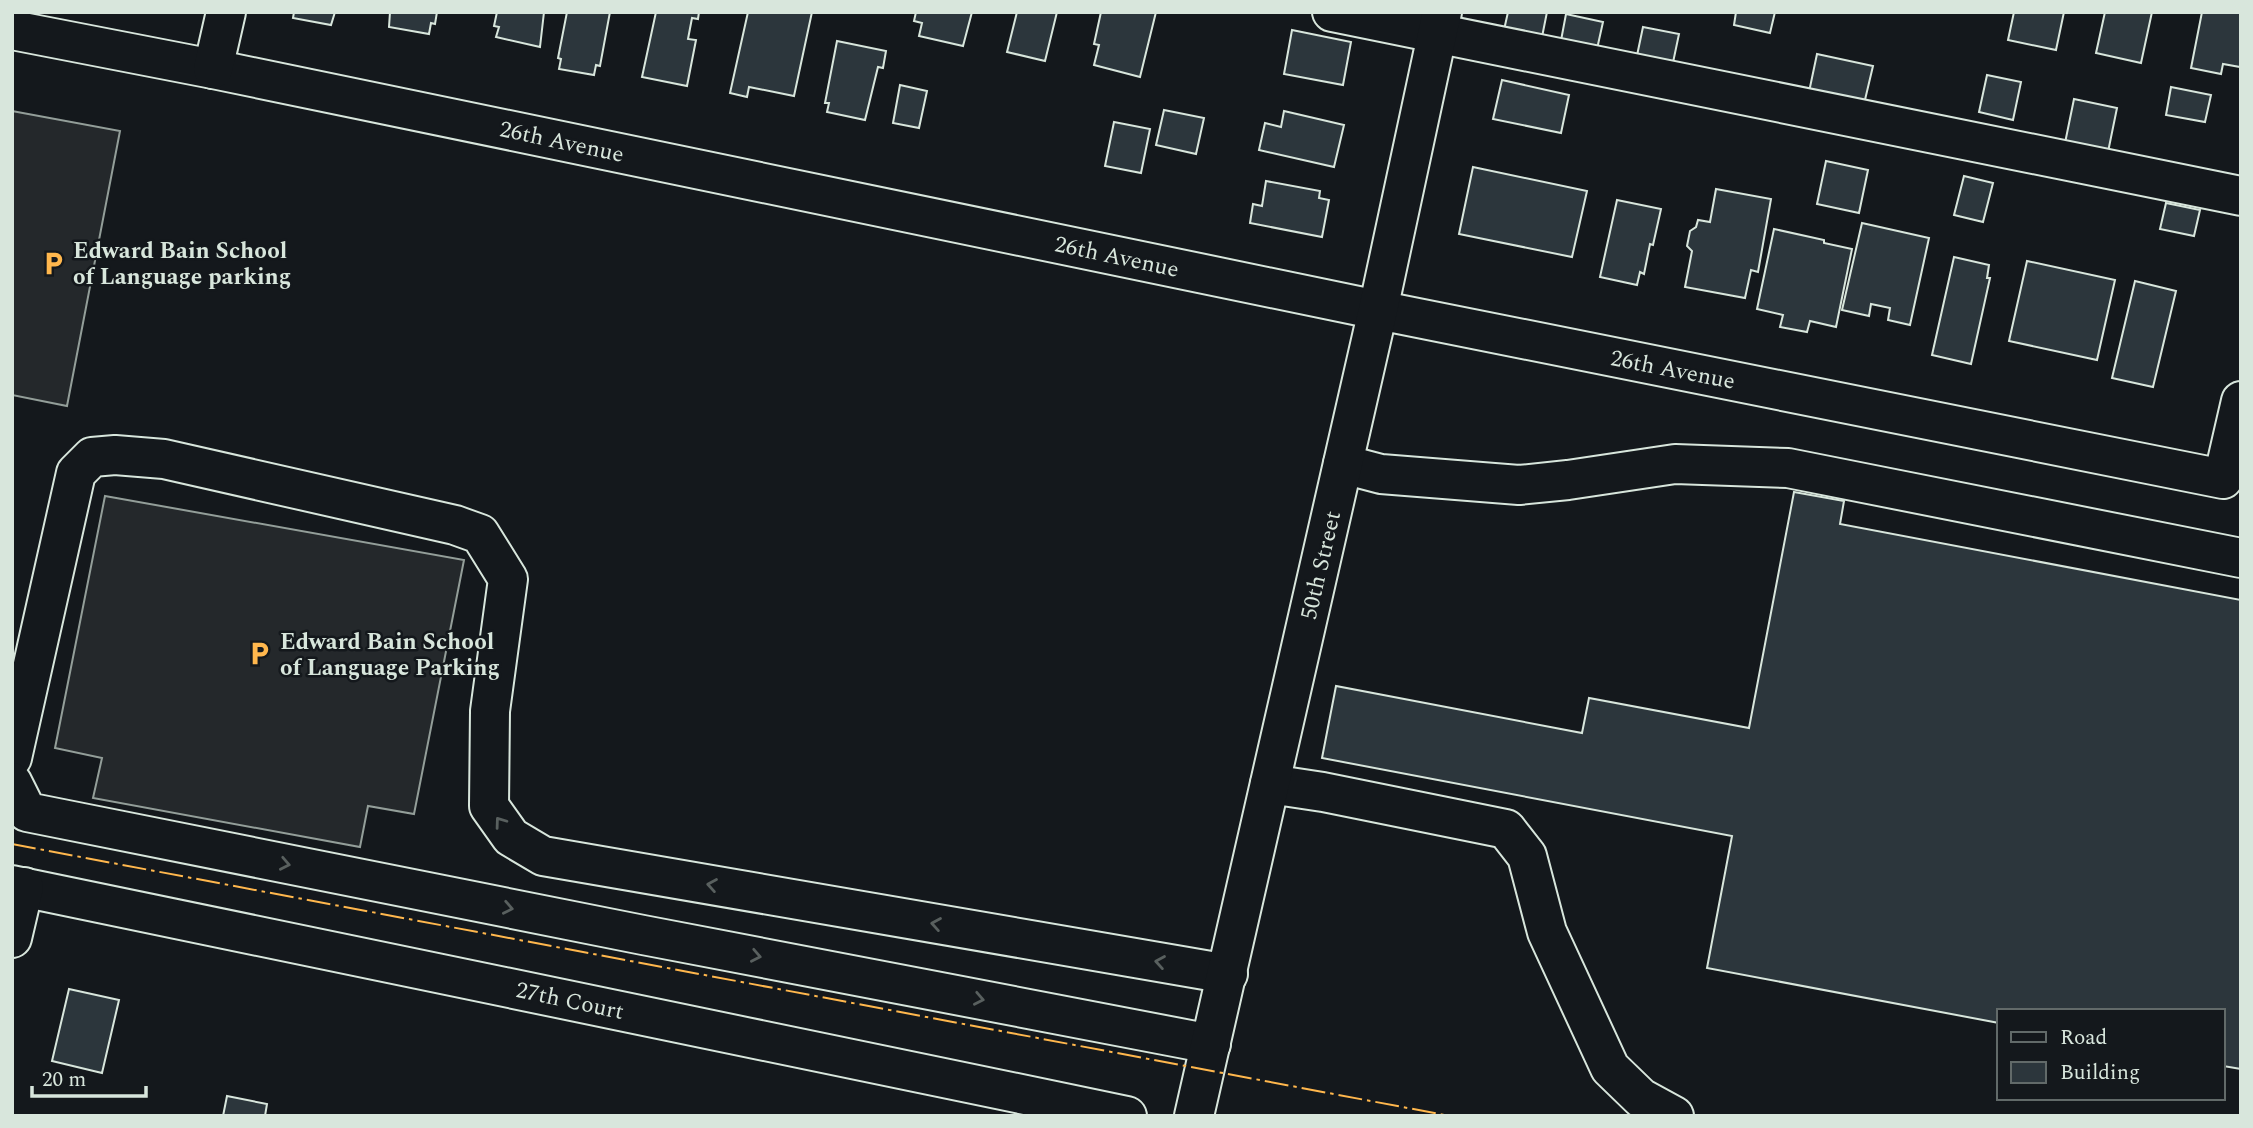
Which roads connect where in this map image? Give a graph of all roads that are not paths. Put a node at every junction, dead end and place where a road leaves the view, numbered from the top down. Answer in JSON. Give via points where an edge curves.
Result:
{"nodes":[{"id":1,"x":226,"y":12,"type":"edge"},
{"id":2,"x":1332,"y":12,"type":"edge"},
{"id":3,"x":1439,"y":23,"type":"edge"},
{"id":4,"x":12,"y":30,"type":"edge"},
{"id":5,"x":213,"y":69,"type":"junction"},
{"id":6,"x":2241,"y":196,"type":"edge"},
{"id":7,"x":1378,"y":310,"type":"junction"},
{"id":8,"x":2241,"y":401,"type":"edge"},
{"id":9,"x":1343,"y":464,"type":"junction"},
{"id":10,"x":2241,"y":558,"type":"edge"},
{"id":11,"x":12,"y":758,"type":"edge"},
{"id":12,"x":12,"y":782,"type":"edge"},
{"id":13,"x":1270,"y":784,"type":"junction"},
{"id":14,"x":18,"y":886,"type":"edge"},
{"id":15,"x":12,"y":938,"type":"edge"},
{"id":16,"x":1228,"y":974,"type":"junction"},
{"id":17,"x":1211,"y":1044,"type":"junction"},
{"id":18,"x":1127,"y":1116,"type":"edge"},
{"id":19,"x":1194,"y":1116,"type":"edge"},
{"id":20,"x":1674,"y":1116,"type":"edge"}],
"edges":[{"from":1,"to":5,"type":"street"},
{"from":2,"to":3,"type":"street"},
{"from":3,"to":6,"type":"street"},
{"from":3,"to":7,"type":"street","name":"50th Street"},
{"from":4,"to":5,"type":"street","name":"26th Avenue"},
{"from":5,"to":7,"type":"street","name":"26th Avenue"},
{"from":7,"to":8,"type":"street","name":"26th Avenue","via":[[2223,479]]},
{"from":7,"to":9,"type":"street","name":"50th Street"},
{"from":9,"to":10,"type":"street","via":[[1381,474],[1519,485],[1675,464],[1787,468]]},
{"from":9,"to":13,"type":"street","name":"50th Street"},
{"from":16,"to":11,"type":"street","one_way":true,"via":[[543,856],[511,837],[489,806],[490,711],[508,579],[480,534],[164,459],[92,457],[76,473]]},
{"from":12,"to":17,"type":"street","one_way":true,"via":[[27,812]]},
{"from":13,"to":16,"type":"street","name":"50th Street"},
{"from":13,"to":20,"type":"street","via":[[1506,829],[1527,856],[1547,932],[1610,1068],[1641,1098]]},
{"from":14,"to":15,"type":"street"},
{"from":14,"to":18,"type":"street","name":"27th Court"},
{"from":16,"to":17,"type":"street","name":"50th Street"},
{"from":17,"to":19,"type":"street","name":"50th Street"}]}
